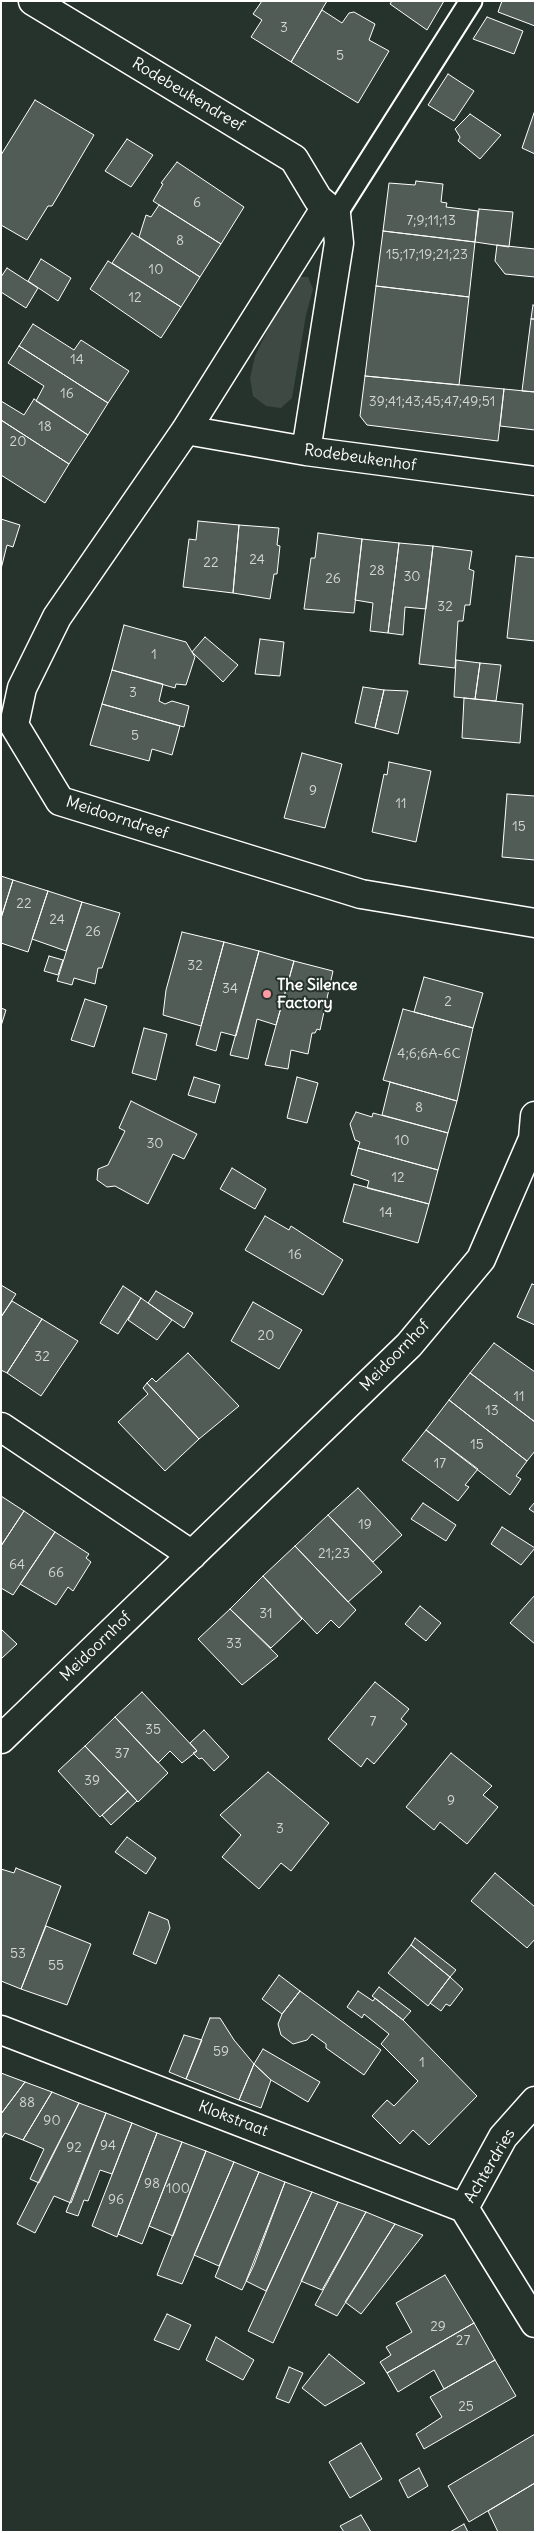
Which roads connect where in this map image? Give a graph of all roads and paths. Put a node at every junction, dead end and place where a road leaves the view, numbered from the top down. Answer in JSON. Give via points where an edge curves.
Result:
{"nodes":[{"id":1,"x":33,"y":1,"type":"edge"},
{"id":2,"x":471,"y":1,"type":"edge"},
{"id":3,"x":331,"y":211,"type":"junction"},
{"id":4,"x":186,"y":430,"type":"junction"},
{"id":5,"x":306,"y":451,"type":"junction"},
{"id":6,"x":535,"y":481,"type":"edge"},
{"id":7,"x":8,"y":724,"type":"edge"},
{"id":8,"x":535,"y":923,"type":"edge"},
{"id":9,"x":535,"y":1116,"type":"edge"},
{"id":10,"x":1,"y":1427,"type":"edge"},
{"id":11,"x":192,"y":1555,"type":"junction"},
{"id":12,"x":1,"y":1739,"type":"edge"},
{"id":13,"x":1,"y":2030,"type":"edge"},
{"id":14,"x":535,"y":2100,"type":"edge"},
{"id":15,"x":464,"y":2208,"type":"junction"},
{"id":16,"x":535,"y":2323,"type":"edge"}],
"edges":[{"from":1,"to":3,"type":"street","name":"Rodebeukendreef","via":[[294,159],[318,198]]},
{"from":2,"to":3,"type":"lane"},
{"from":3,"to":4,"type":"street"},
{"from":3,"to":5,"type":"street","via":[[339,243]]},
{"from":4,"to":5,"type":"street","name":"Rodebeukenhof"},
{"from":4,"to":7,"type":"street","name":"Meidoorndreef","via":[[57,617]]},
{"from":5,"to":6,"type":"street","name":"Rodebeukenhof"},
{"from":7,"to":8,"type":"street","name":"Meidoorndreef","via":[[60,801],[361,894]]},
{"from":9,"to":11,"type":"street","name":"Meidoornhof","via":[[532,1139],[481,1259],[409,1345]]},
{"from":10,"to":11,"type":"street"},
{"from":11,"to":12,"type":"street","name":"Meidoornhof"},
{"from":13,"to":15,"type":"street","name":"Klokstraat"},
{"from":14,"to":15,"type":"street","name":"Achterdries","via":[[503,2137]]},
{"from":15,"to":16,"type":"street"}]}
